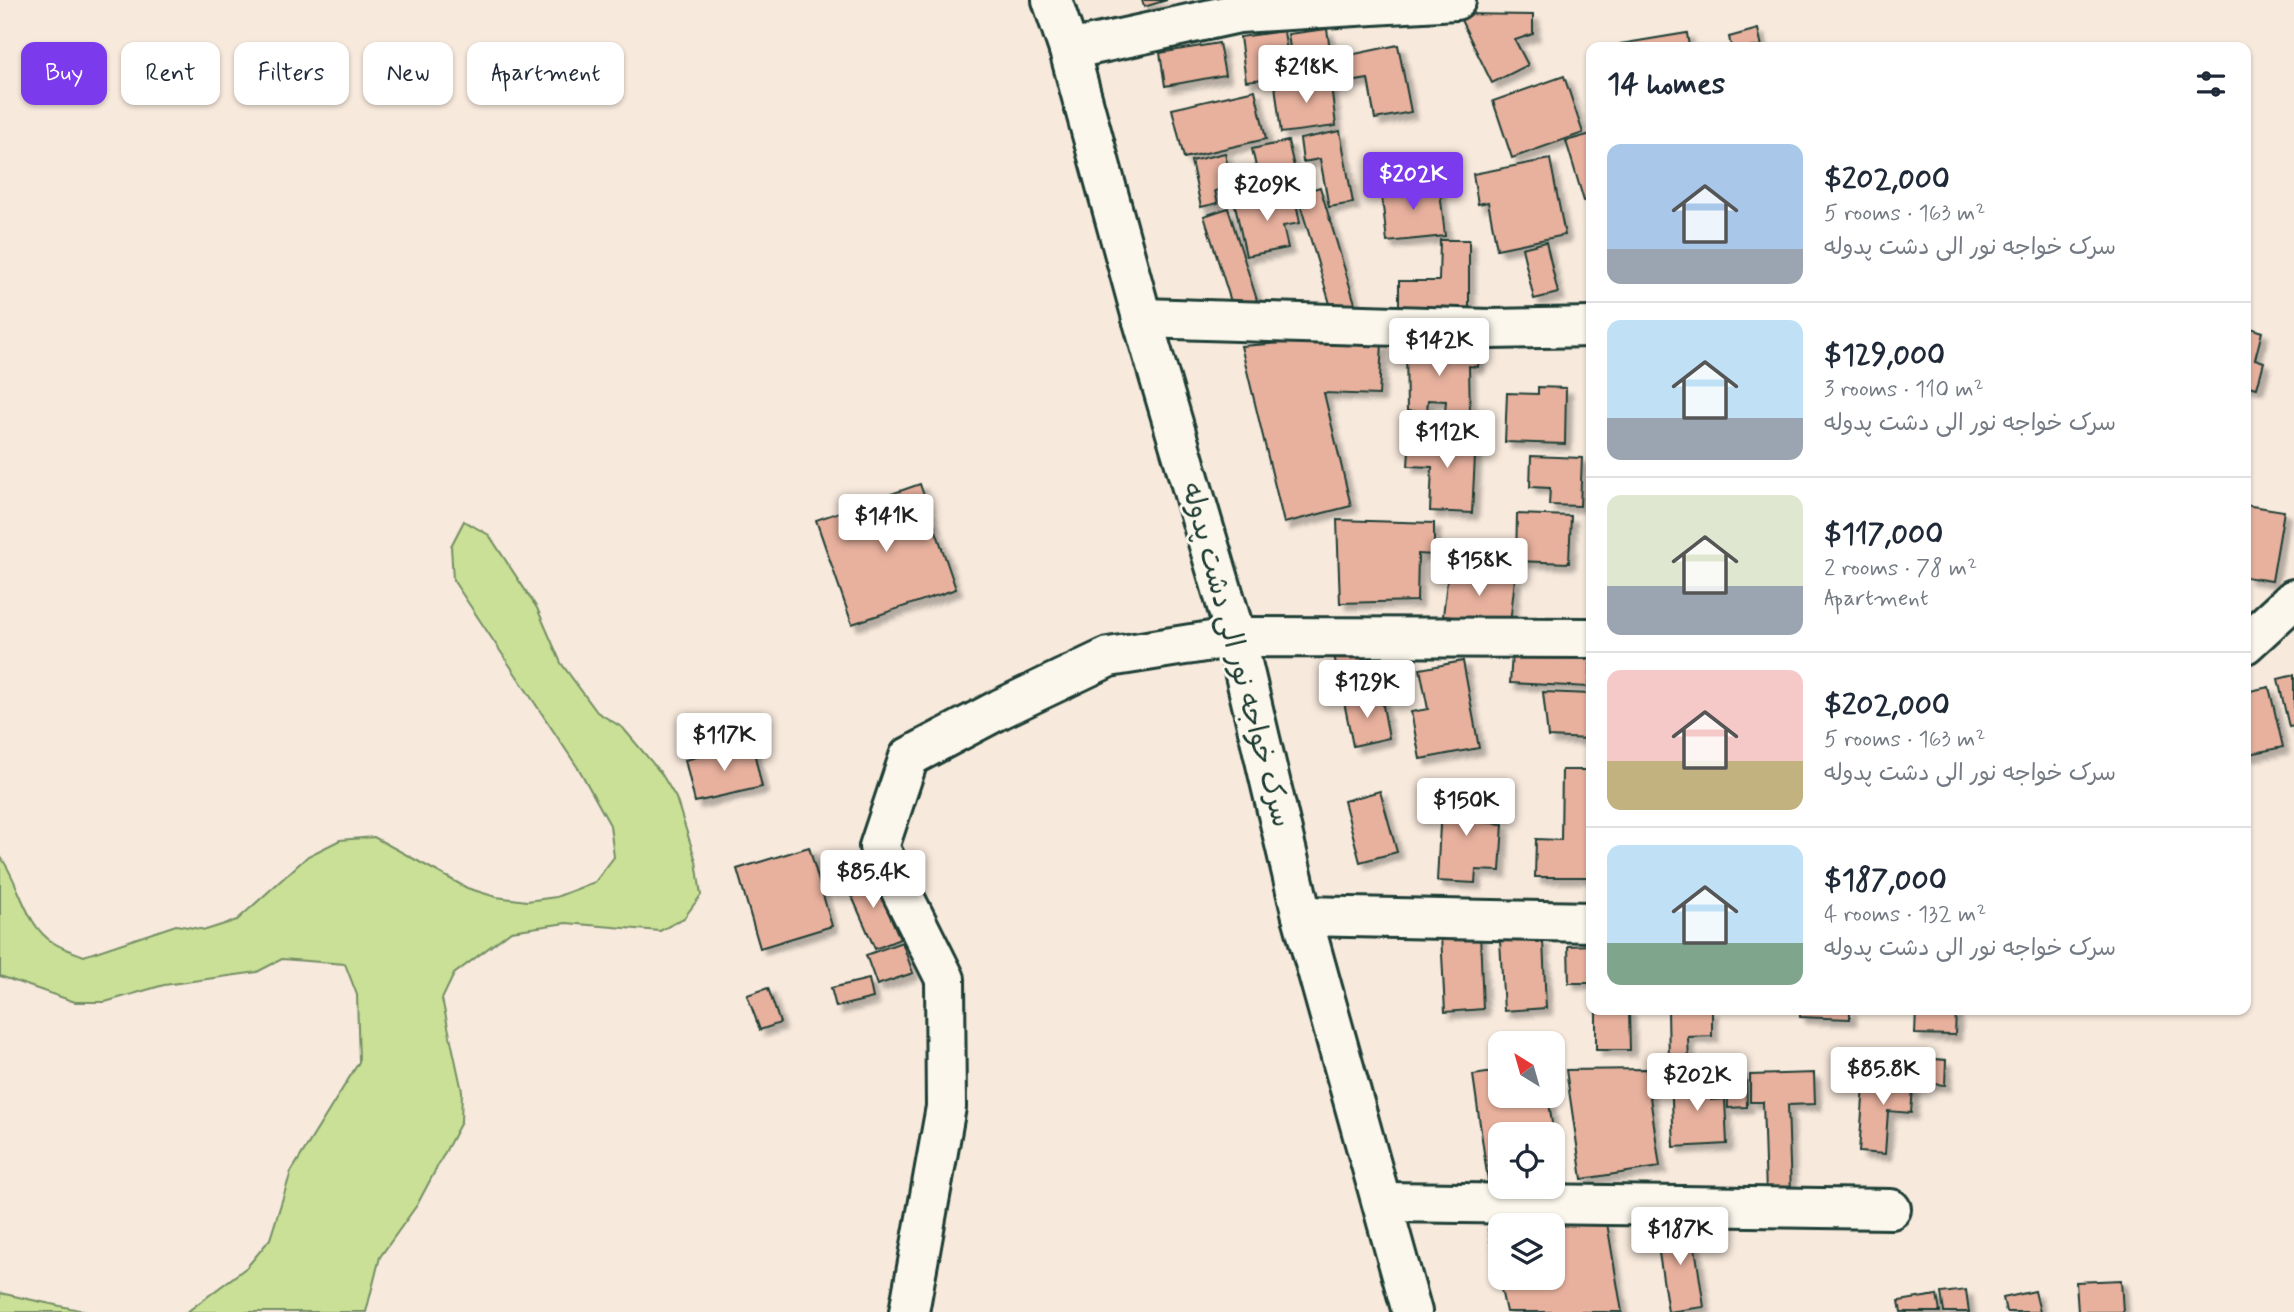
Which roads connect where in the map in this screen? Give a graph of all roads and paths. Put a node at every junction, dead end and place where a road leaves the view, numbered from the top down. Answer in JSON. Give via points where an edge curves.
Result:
{"nodes":[{"id":1,"x":1052,"y":0,"type":"edge"},
{"id":2,"x":1456,"y":0,"type":"edge"},
{"id":3,"x":1069,"y":50,"type":"junction"},
{"id":4,"x":1142,"y":318,"type":"junction"},
{"id":5,"x":1586,"y":327,"type":"edge"},
{"id":6,"x":2294,"y":599,"type":"edge"},
{"id":7,"x":1236,"y":637,"type":"junction"},
{"id":8,"x":1586,"y":638,"type":"edge"},
{"id":9,"x":2251,"y":638,"type":"edge"},
{"id":10,"x":1302,"y":916,"type":"junction"},
{"id":11,"x":1586,"y":922,"type":"edge"},
{"id":12,"x":1382,"y":1202,"type":"junction"},
{"id":13,"x":1891,"y":1209,"type":"dead end"},
{"id":14,"x":909,"y":1312,"type":"edge"},
{"id":15,"x":1412,"y":1312,"type":"edge"}],
"edges":[{"from":1,"to":3,"type":"street","name":"سرک خواجه نور الی دشت پدوله"},
{"from":2,"to":3,"type":"street","via":[[1239,13]]},
{"from":3,"to":4,"type":"street","name":"سرک خواجه نور الی دشت پدوله"},
{"from":4,"to":5,"type":"street","via":[[1491,329]]},
{"from":4,"to":7,"type":"street","name":"سرک خواجه نور الی دشت پدوله"},
{"from":6,"to":9,"type":"street"},
{"from":7,"to":8,"type":"street"},
{"from":7,"to":10,"type":"street","name":"سرک خواجه نور الی دشت پدوله"},
{"from":7,"to":14,"type":"street","via":[[1109,657],[909,757],[879,847],[945,979],[946,1107]]},
{"from":10,"to":11,"type":"street"},
{"from":10,"to":12,"type":"street","name":"سرک خواجه نور الی دشت پدوله"},
{"from":12,"to":13,"type":"street"},
{"from":12,"to":15,"type":"street","name":"سرک خواجه نور الی دشت پدوله"}]}
